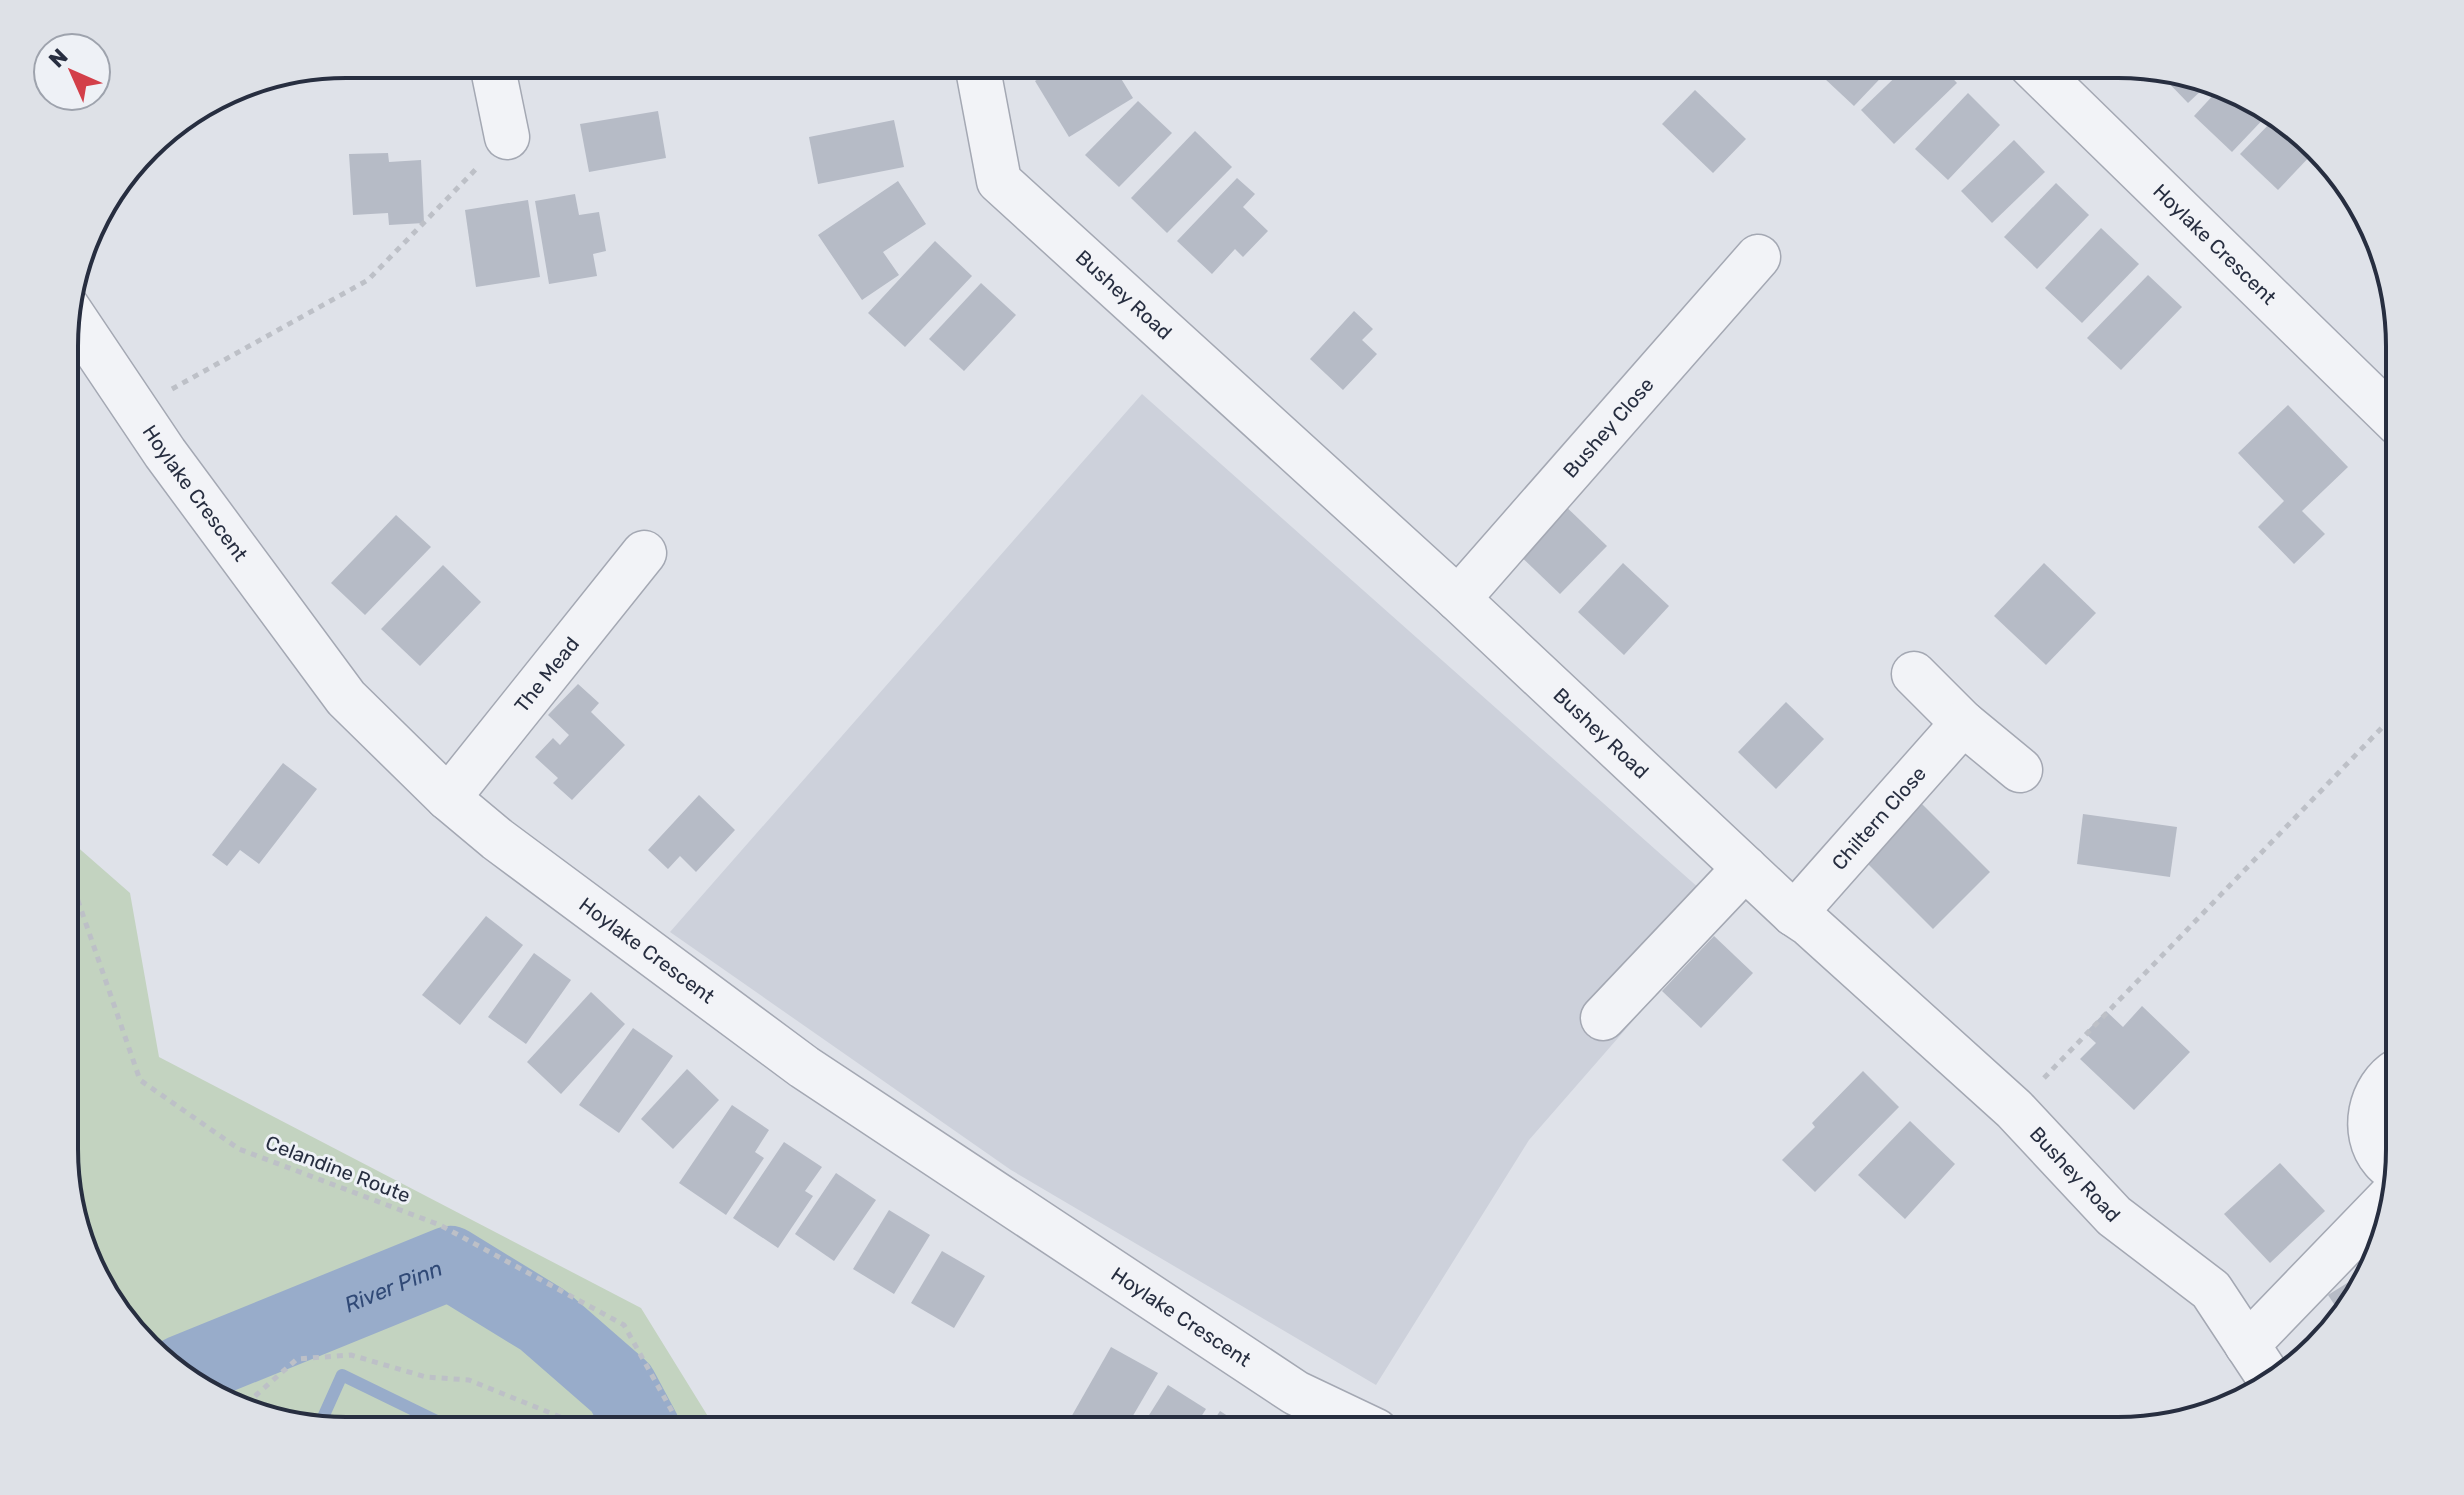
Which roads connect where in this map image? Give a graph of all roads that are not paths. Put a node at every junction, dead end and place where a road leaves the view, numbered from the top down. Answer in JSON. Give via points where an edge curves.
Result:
{"nodes":[{"id":1,"x":495,"y":78,"type":"edge"},
{"id":2,"x":980,"y":78,"type":"edge"},
{"id":3,"x":2044,"y":78,"type":"edge"},
{"id":4,"x":507,"y":137,"type":"road end"},
{"id":5,"x":1758,"y":257,"type":"dead end"},
{"id":6,"x":79,"y":325,"type":"edge"},
{"id":7,"x":2385,"y":410,"type":"edge"},
{"id":8,"x":644,"y":553,"type":"dead end"},
{"id":9,"x":1458,"y":599,"type":"junction"},
{"id":10,"x":1914,"y":674,"type":"dead end"},
{"id":11,"x":1963,"y":723,"type":"junction"},
{"id":12,"x":2020,"y":770,"type":"dead end"},
{"id":13,"x":448,"y":798,"type":"junction"},
{"id":14,"x":1745,"y":868,"type":"junction"},
{"id":15,"x":1794,"y":914,"type":"junction"},
{"id":16,"x":1603,"y":1018,"type":"dead end"},
{"id":17,"x":2385,"y":1082,"type":"edge"},
{"id":18,"x":2385,"y":1162,"type":"edge"},
{"id":19,"x":2379,"y":1208,"type":"edge"},
{"id":20,"x":2247,"y":1345,"type":"junction"},
{"id":21,"x":2266,"y":1373,"type":"edge"},
{"id":22,"x":1345,"y":1416,"type":"edge"}],
"edges":[{"from":1,"to":4,"type":"street"},
{"from":2,"to":9,"type":"street","name":"Bushey Road","via":[[999,181]]},
{"from":3,"to":7,"type":"street","name":"Hoylake Crescent"},
{"from":5,"to":9,"type":"street","name":"Bushey Close"},
{"from":6,"to":13,"type":"street","name":"Hoylake Crescent","via":[[165,453],[346,698]]},
{"from":8,"to":13,"type":"street","name":"The Mead"},
{"from":9,"to":14,"type":"street","name":"Bushey Road"},
{"from":10,"to":11,"type":"street"},
{"from":11,"to":12,"type":"street"},
{"from":11,"to":15,"type":"street","name":"Chiltern Close"},
{"from":13,"to":22,"type":"street","name":"Hoylake Crescent","via":[[804,1067],[1296,1393]]},
{"from":14,"to":15,"type":"street","name":"Bushey Road"},
{"from":14,"to":16,"type":"street"},
{"from":15,"to":20,"type":"street","name":"Bushey Road","via":[[2014,1109],[2114,1216],[2211,1290]]},
{"from":17,"to":18,"type":"street","via":[[2370,1116],[2372,1139]]},
{"from":19,"to":20,"type":"street"},
{"from":20,"to":21,"type":"street","name":"Bushey Road"}]}
